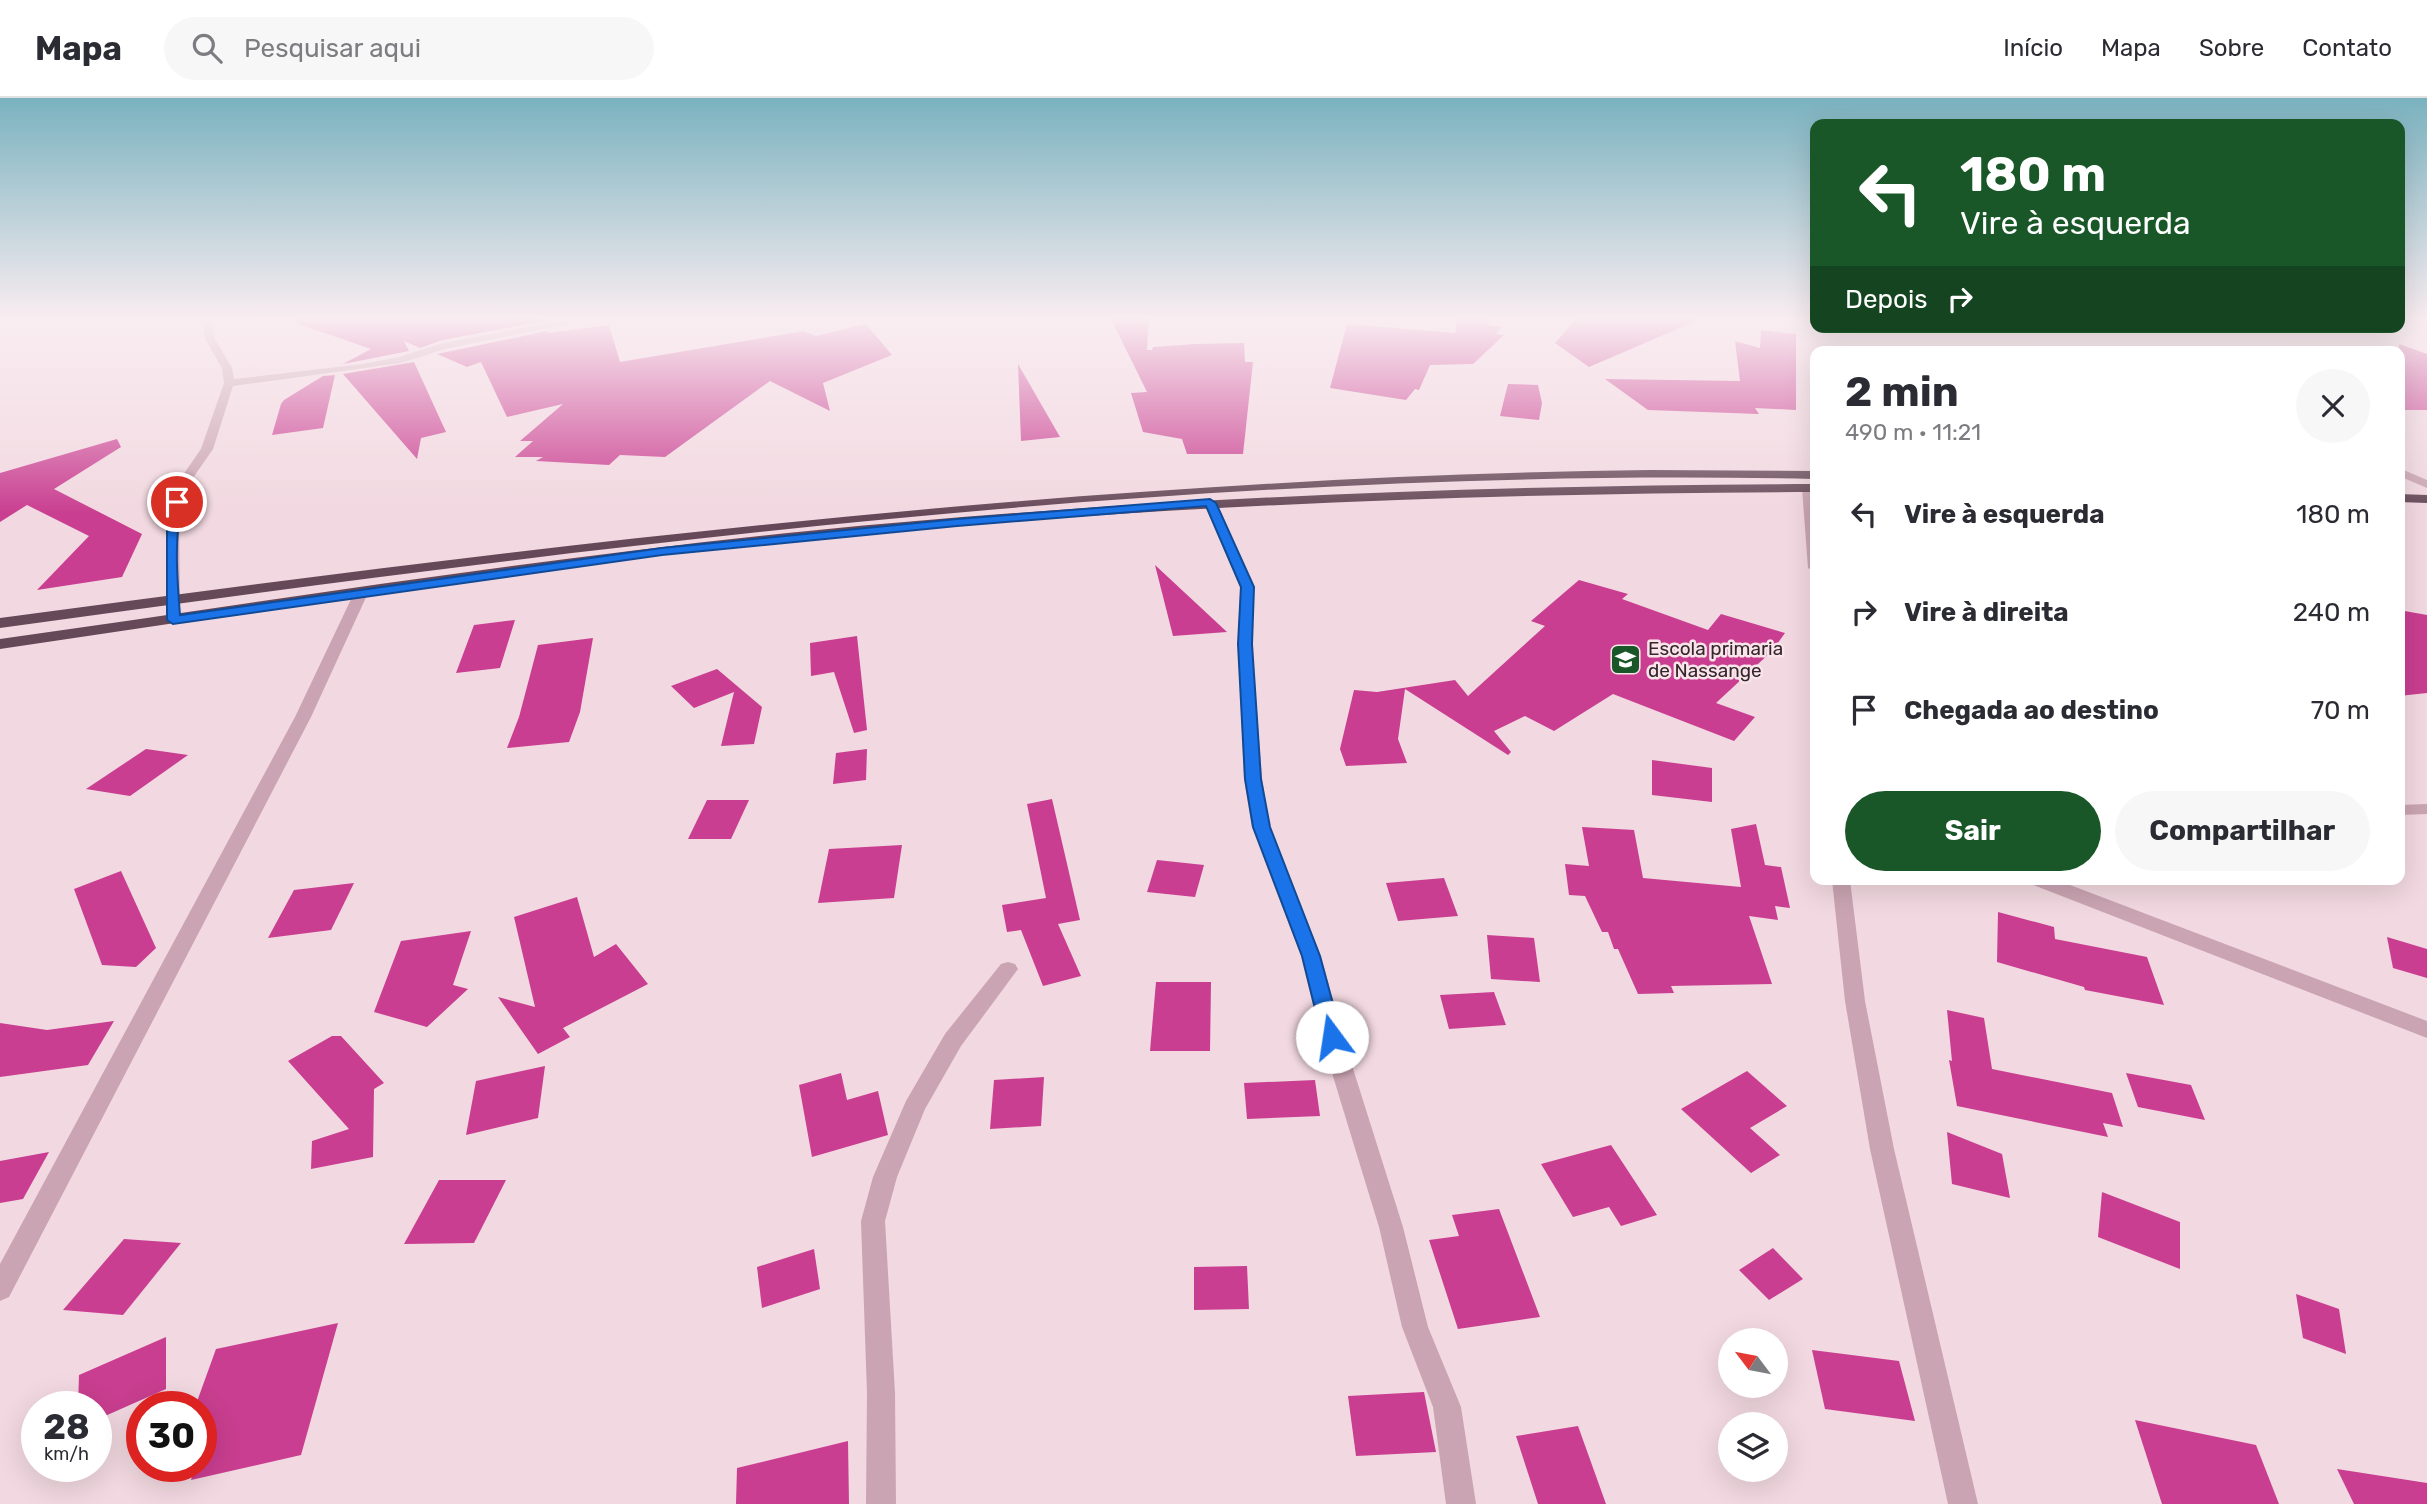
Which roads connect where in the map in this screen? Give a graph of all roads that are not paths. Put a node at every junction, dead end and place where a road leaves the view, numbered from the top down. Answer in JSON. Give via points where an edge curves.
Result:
{"nodes":[{"id":1,"x":229,"y":383,"type":"joint"},
{"id":2,"x":232,"y":383,"type":"edge"},
{"id":3,"x":2405,"y":475,"type":"edge"},
{"id":4,"x":1810,"y":484,"type":"edge"},
{"id":5,"x":1810,"y":484,"type":"edge"},
{"id":6,"x":2427,"y":484,"type":"edge"},
{"id":7,"x":2405,"y":498,"type":"edge"},
{"id":8,"x":2427,"y":499,"type":"edge"},
{"id":9,"x":1210,"y":503,"type":"junction"},
{"id":10,"x":2405,"y":510,"type":"edge"},
{"id":11,"x":2427,"y":512,"type":"edge"},
{"id":12,"x":361,"y":593,"type":"junction"},
{"id":13,"x":172,"y":600,"type":"junction"},
{"id":14,"x":173,"y":620,"type":"junction"},
{"id":15,"x":0,"y":623,"type":"edge"},
{"id":16,"x":0,"y":644,"type":"edge"},
{"id":17,"x":2427,"y":809,"type":"edge"},
{"id":18,"x":2405,"y":810,"type":"edge"},
{"id":19,"x":1841,"y":885,"type":"edge"},
{"id":20,"x":2051,"y":885,"type":"edge"},
{"id":21,"x":1008,"y":969,"type":"dead end"},
{"id":22,"x":2427,"y":1030,"type":"edge"},
{"id":23,"x":0,"y":1289,"type":"edge"},
{"id":24,"x":881,"y":1504,"type":"edge"},
{"id":25,"x":1461,"y":1504,"type":"edge"},
{"id":26,"x":1963,"y":1504,"type":"edge"}],
"edges":[{"from":1,"to":2,"type":"street"},
{"from":1,"to":13,"type":"street","via":[[207,449],[180,488],[173,516]]},
{"from":3,"to":6,"type":"street"},
{"from":4,"to":13,"type":"highway","via":[[1748,473],[1509,476],[1135,493],[682,535]]},
{"from":5,"to":9,"type":"highway"},
{"from":7,"to":8,"type":"highway"},
{"from":9,"to":12,"type":"highway","via":[[662,551]]},
{"from":9,"to":25,"type":"street","via":[[1247,587],[1245,644],[1253,779],[1262,827],[1311,956],[1391,1227],[1415,1327],[1447,1407]]},
{"from":10,"to":11,"type":"highway"},
{"from":12,"to":14,"type":"highway"},
{"from":12,"to":23,"type":"street","via":[[303,717]]},
{"from":13,"to":14,"type":"street"},
{"from":13,"to":15,"type":"highway"},
{"from":14,"to":16,"type":"highway"},
{"from":17,"to":18,"type":"street"},
{"from":19,"to":26,"type":"street","via":[[1855,1001],[1882,1149]]},
{"from":20,"to":22,"type":"street"},
{"from":21,"to":24,"type":"street","via":[[953,1040],[914,1107],[885,1177],[873,1221],[881,1379]]}]}
